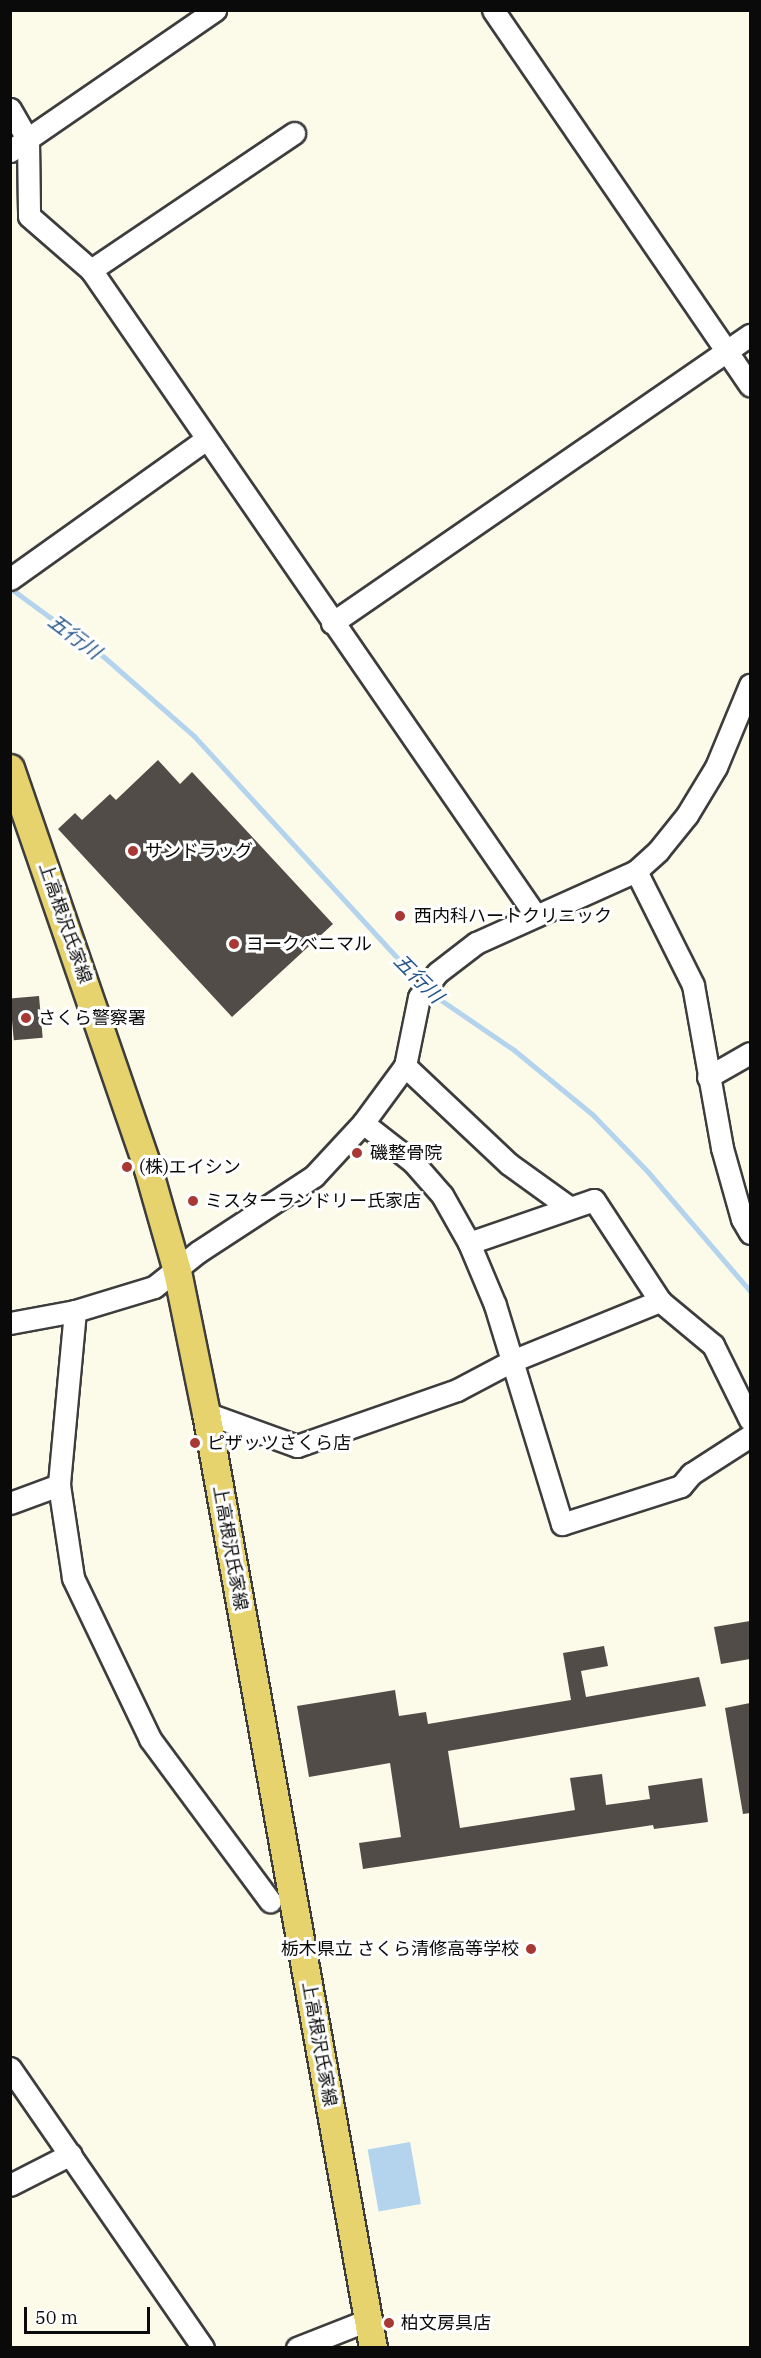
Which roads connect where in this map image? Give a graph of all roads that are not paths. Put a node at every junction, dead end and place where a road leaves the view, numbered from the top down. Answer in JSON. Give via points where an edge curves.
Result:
{"nodes":[{"id":1,"x":215,"y":10,"type":"edge"},
{"id":2,"x":493,"y":10,"type":"edge"},
{"id":3,"x":10,"y":109,"type":"edge"},
{"id":4,"x":294,"y":133,"type":"dead end"},
{"id":5,"x":19,"y":145,"type":"edge"},
{"id":6,"x":91,"y":270,"type":"junction"},
{"id":7,"x":750,"y":335,"type":"edge"},
{"id":8,"x":727,"y":351,"type":"junction"},
{"id":9,"x":750,"y":385,"type":"edge"},
{"id":10,"x":206,"y":439,"type":"junction"},
{"id":11,"x":10,"y":579,"type":"edge"},
{"id":12,"x":332,"y":623,"type":"junction"},
{"id":13,"x":750,"y":685,"type":"edge"},
{"id":14,"x":10,"y":768,"type":"edge"},
{"id":15,"x":636,"y":871,"type":"junction"},
{"id":16,"x":536,"y":916,"type":"junction"},
{"id":17,"x":750,"y":1053,"type":"edge"},
{"id":18,"x":405,"y":1066,"type":"junction"},
{"id":19,"x":708,"y":1077,"type":"junction"},
{"id":20,"x":363,"y":1123,"type":"junction"},
{"id":21,"x":570,"y":1208,"type":"junction"},
{"id":22,"x":750,"y":1233,"type":"edge"},
{"id":23,"x":469,"y":1243,"type":"junction"},
{"id":24,"x":177,"y":1271,"type":"junction"},
{"id":25,"x":660,"y":1301,"type":"junction"},
{"id":26,"x":75,"y":1311,"type":"junction"},
{"id":27,"x":10,"y":1323,"type":"edge"},
{"id":28,"x":512,"y":1361,"type":"junction"},
{"id":29,"x":206,"y":1413,"type":"junction"},
{"id":30,"x":750,"y":1420,"type":"edge"},
{"id":31,"x":750,"y":1436,"type":"edge"},
{"id":32,"x":59,"y":1485,"type":"junction"},
{"id":33,"x":10,"y":1503,"type":"edge"},
{"id":34,"x":270,"y":1901,"type":"dead end"},
{"id":35,"x":10,"y":2068,"type":"edge"},
{"id":36,"x":71,"y":2154,"type":"junction"},
{"id":37,"x":10,"y":2185,"type":"edge"},
{"id":38,"x":368,"y":2319,"type":"junction"},
{"id":39,"x":203,"y":2348,"type":"edge"},
{"id":40,"x":297,"y":2348,"type":"edge"},
{"id":41,"x":373,"y":2348,"type":"edge"}],
"edges":[{"from":1,"to":5,"type":"street"},
{"from":2,"to":8,"type":"street"},
{"from":3,"to":5,"type":"street"},
{"from":4,"to":6,"type":"street"},
{"from":5,"to":6,"type":"street","via":[[29,216]]},
{"from":6,"to":10,"type":"street"},
{"from":7,"to":8,"type":"street"},
{"from":8,"to":9,"type":"street"},
{"from":8,"to":12,"type":"street"},
{"from":10,"to":11,"type":"street"},
{"from":10,"to":12,"type":"street"},
{"from":12,"to":16,"type":"street"},
{"from":13,"to":15,"type":"street","via":[[716,766],[687,815]]},
{"from":14,"to":24,"type":"main road","name":"上高根沢氏家線","via":[[137,1137]]},
{"from":15,"to":16,"type":"street"},
{"from":15,"to":19,"type":"street","via":[[693,985]]},
{"from":16,"to":18,"type":"street","via":[[476,943],[437,973],[419,997]]},
{"from":17,"to":19,"type":"street"},
{"from":18,"to":20,"type":"street"},
{"from":18,"to":21,"type":"street","via":[[509,1164]]},
{"from":19,"to":22,"type":"street","via":[[722,1148],[742,1219]]},
{"from":20,"to":23,"type":"street","via":[[428,1178]]},
{"from":20,"to":24,"type":"street","via":[[314,1176],[198,1252]]},
{"from":21,"to":23,"type":"street"},
{"from":21,"to":25,"type":"street","via":[[594,1200]]},
{"from":23,"to":28,"type":"street","via":[[495,1305]]},
{"from":24,"to":26,"type":"street","via":[[154,1287]]},
{"from":24,"to":29,"type":"main road","name":"上高根沢氏家線"},
{"from":25,"to":28,"type":"street"},
{"from":25,"to":30,"type":"street","via":[[713,1345]]},
{"from":26,"to":27,"type":"street"},
{"from":26,"to":32,"type":"street"},
{"from":28,"to":29,"type":"street","via":[[457,1390],[297,1446]]},
{"from":28,"to":31,"type":"street","via":[[562,1524],[681,1486],[691,1474]]},
{"from":29,"to":38,"type":"main road","name":"上高根沢氏家線"},
{"from":32,"to":33,"type":"street"},
{"from":32,"to":34,"type":"street","via":[[74,1578],[150,1739]]},
{"from":35,"to":36,"type":"street"},
{"from":36,"to":37,"type":"street"},
{"from":36,"to":39,"type":"street"},
{"from":38,"to":40,"type":"street"},
{"from":38,"to":41,"type":"main road","name":"上高根沢氏家線"}]}
